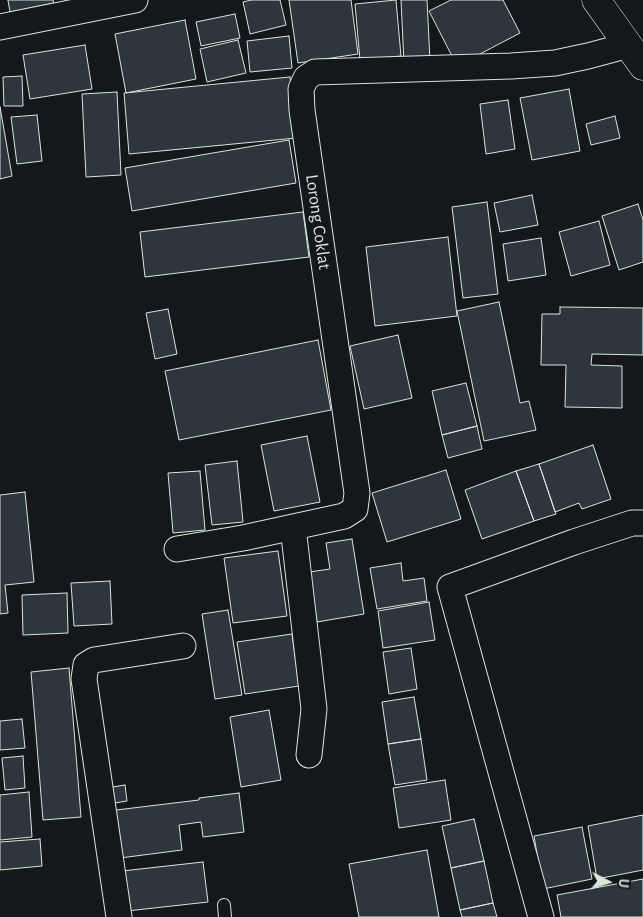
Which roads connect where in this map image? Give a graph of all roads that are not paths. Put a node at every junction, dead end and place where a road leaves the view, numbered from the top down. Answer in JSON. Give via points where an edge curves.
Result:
{"nodes":[{"id":1,"x":135,"y":0,"type":"edge"},
{"id":2,"x":596,"y":0,"type":"edge"},
{"id":3,"x":0,"y":27,"type":"edge"},
{"id":4,"x":636,"y":56,"type":"edge"},
{"id":5,"x":643,"y":523,"type":"edge"},
{"id":6,"x":293,"y":527,"type":"junction"},
{"id":7,"x":177,"y":548,"type":"dead end"},
{"id":8,"x":183,"y":646,"type":"dead end"},
{"id":9,"x":309,"y":755,"type":"dead end"},
{"id":10,"x":119,"y":917,"type":"edge"},
{"id":11,"x":541,"y":917,"type":"edge"}],
"edges":[{"from":1,"to":3,"type":"street"},
{"from":2,"to":4,"type":"highway"},
{"from":4,"to":6,"type":"street","name":"Lorong Coklat","via":[[511,66],[315,72],[306,78],[301,89],[302,110],[357,493],[355,509],[344,516]]},
{"from":5,"to":11,"type":"street","via":[[632,523],[450,587]]},
{"from":6,"to":7,"type":"street","name":"Lorong Coklat"},
{"from":6,"to":9,"type":"street","via":[[314,709]]},
{"from":8,"to":10,"type":"street","via":[[94,660],[86,665],[84,680]]}]}
